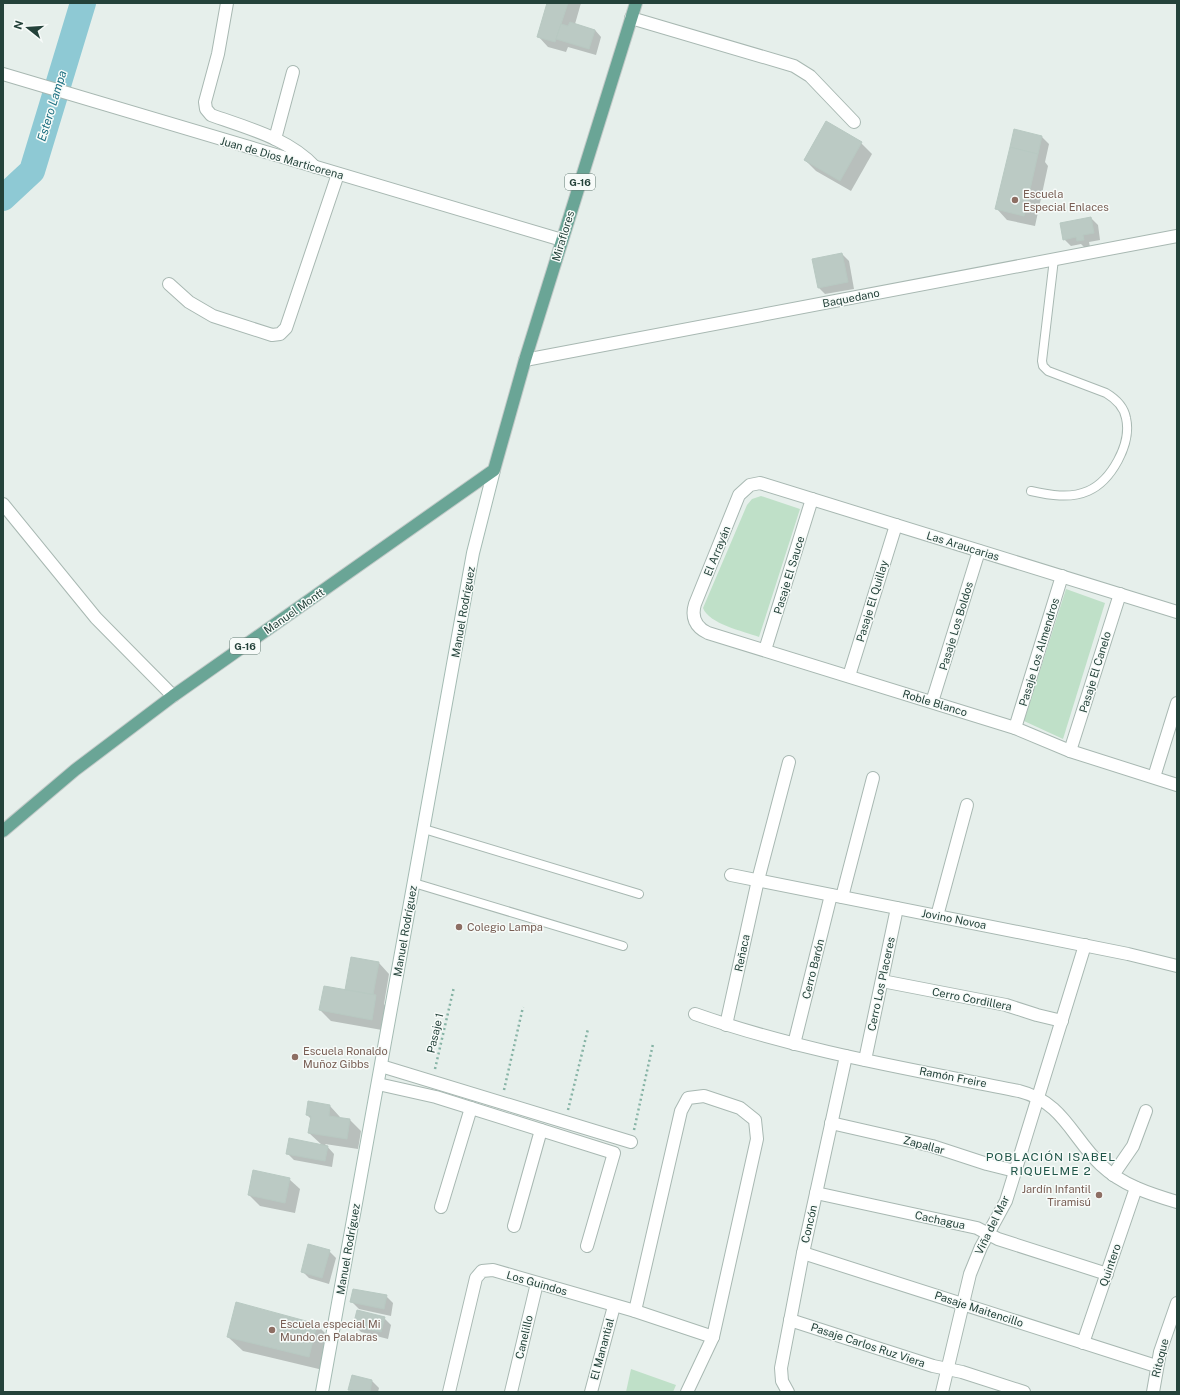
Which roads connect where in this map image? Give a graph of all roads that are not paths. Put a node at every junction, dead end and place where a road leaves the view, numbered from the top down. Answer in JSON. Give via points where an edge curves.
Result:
{"nodes":[{"id":1,"x":227,"y":3,"type":"edge"},
{"id":2,"x":636,"y":3,"type":"edge"},
{"id":3,"x":631,"y":18,"type":"junction"},
{"id":4,"x":294,"y":72,"type":"dead end"},
{"id":5,"x":3,"y":74,"type":"edge"},
{"id":6,"x":854,"y":122,"type":"dead end"},
{"id":7,"x":275,"y":139,"type":"junction"},
{"id":8,"x":315,"y":167,"type":"junction"},
{"id":9,"x":338,"y":174,"type":"junction"},
{"id":10,"x":1177,"y":236,"type":"edge"},
{"id":11,"x":562,"y":240,"type":"junction"},
{"id":12,"x":1054,"y":259,"type":"junction"},
{"id":13,"x":169,"y":284,"type":"dead end"},
{"id":14,"x":525,"y":360,"type":"junction"},
{"id":15,"x":494,"y":470,"type":"junction"},
{"id":16,"x":750,"y":485,"type":"joint"},
{"id":17,"x":1031,"y":490,"type":"dead end"},
{"id":18,"x":812,"y":499,"type":"junction"},
{"id":19,"x":3,"y":504,"type":"edge"},
{"id":20,"x":896,"y":525,"type":"junction"},
{"id":21,"x":979,"y":551,"type":"junction"},
{"id":22,"x":1062,"y":576,"type":"junction"},
{"id":23,"x":1120,"y":594,"type":"junction"},
{"id":24,"x":1177,"y":612,"type":"edge"},
{"id":25,"x":695,"y":622,"type":"joint"},
{"id":26,"x":765,"y":650,"type":"junction"},
{"id":27,"x":849,"y":676,"type":"junction"},
{"id":28,"x":173,"y":696,"type":"junction"},
{"id":29,"x":932,"y":702,"type":"junction"},
{"id":30,"x":1177,"y":703,"type":"edge"},
{"id":31,"x":1016,"y":728,"type":"junction"},
{"id":32,"x":1070,"y":750,"type":"junction"},
{"id":33,"x":789,"y":762,"type":"dead end"},
{"id":34,"x":1154,"y":777,"type":"junction"},
{"id":35,"x":873,"y":778,"type":"dead end"},
{"id":36,"x":1177,"y":785,"type":"edge"},
{"id":37,"x":966,"y":805,"type":"dead end"},
{"id":38,"x":424,"y":829,"type":"junction"},
{"id":39,"x":3,"y":831,"type":"edge"},
{"id":40,"x":732,"y":875,"type":"dead end"},
{"id":41,"x":758,"y":880,"type":"junction"},
{"id":42,"x":414,"y":884,"type":"junction"},
{"id":43,"x":639,"y":894,"type":"dead end"},
{"id":44,"x":837,"y":896,"type":"junction"},
{"id":45,"x":897,"y":908,"type":"junction"},
{"id":46,"x":937,"y":916,"type":"junction"},
{"id":47,"x":1085,"y":945,"type":"junction"},
{"id":48,"x":623,"y":946,"type":"dead end"},
{"id":49,"x":1177,"y":966,"type":"edge"},
{"id":50,"x":882,"y":982,"type":"junction"},
{"id":51,"x":695,"y":1014,"type":"dead end"},
{"id":52,"x":1062,"y":1021,"type":"junction"},
{"id":53,"x":726,"y":1025,"type":"junction"},
{"id":54,"x":794,"y":1044,"type":"junction"},
{"id":55,"x":846,"y":1056,"type":"junction"},
{"id":56,"x":865,"y":1060,"type":"junction"},
{"id":57,"x":381,"y":1066,"type":"junction"},
{"id":58,"x":378,"y":1084,"type":"junction"},
{"id":59,"x":1038,"y":1096,"type":"junction"},
{"id":60,"x":471,"y":1108,"type":"junction"},
{"id":61,"x":1146,"y":1111,"type":"dead end"},
{"id":62,"x":831,"y":1123,"type":"junction"},
{"id":63,"x":541,"y":1130,"type":"junction"},
{"id":64,"x":631,"y":1142,"type":"road end"},
{"id":65,"x":1015,"y":1171,"type":"junction"},
{"id":66,"x":1113,"y":1175,"type":"junction"},
{"id":67,"x":1136,"y":1188,"type":"junction"},
{"id":68,"x":816,"y":1193,"type":"junction"},
{"id":69,"x":1177,"y":1202,"type":"edge"},
{"id":70,"x":441,"y":1207,"type":"dead end"},
{"id":71,"x":514,"y":1226,"type":"dead end"},
{"id":72,"x":989,"y":1234,"type":"junction"},
{"id":73,"x":587,"y":1246,"type":"dead end"},
{"id":74,"x":802,"y":1253,"type":"junction"},
{"id":75,"x":1107,"y":1274,"type":"junction"},
{"id":76,"x":536,"y":1283,"type":"junction"},
{"id":77,"x":1177,"y":1303,"type":"edge"},
{"id":78,"x":963,"y":1304,"type":"junction"},
{"id":79,"x":614,"y":1306,"type":"junction"},
{"id":80,"x":635,"y":1311,"type":"junction"},
{"id":81,"x":790,"y":1320,"type":"junction"},
{"id":82,"x":713,"y":1337,"type":"junction"},
{"id":83,"x":1083,"y":1342,"type":"junction"},
{"id":84,"x":1156,"y":1366,"type":"junction"},
{"id":85,"x":948,"y":1369,"type":"junction"},
{"id":86,"x":782,"y":1390,"type":"edge"},
{"id":87,"x":322,"y":1392,"type":"edge"},
{"id":88,"x":449,"y":1392,"type":"edge"},
{"id":89,"x":511,"y":1392,"type":"edge"},
{"id":90,"x":591,"y":1392,"type":"edge"},
{"id":91,"x":687,"y":1392,"type":"edge"},
{"id":92,"x":942,"y":1392,"type":"edge"},
{"id":93,"x":1024,"y":1392,"type":"edge"},
{"id":94,"x":1153,"y":1392,"type":"edge"}],
"edges":[{"from":1,"to":7,"type":"street","via":[[218,54],[205,102],[206,109],[211,115]]},
{"from":2,"to":3,"type":"main road","name":"Miraflores","number":"G-16"},
{"from":3,"to":6,"type":"street","via":[[794,66],[810,76]]},
{"from":3,"to":11,"type":"main road","name":"Miraflores","number":"G-16"},
{"from":4,"to":7,"type":"street"},
{"from":5,"to":8,"type":"street","name":"Juan de Dios Marticorena"},
{"from":7,"to":8,"type":"street","via":[[298,151]]},
{"from":8,"to":9,"type":"street","name":"Juan de Dios Marticorena"},
{"from":9,"to":11,"type":"street","name":"Juan de Dios Marticorena"},
{"from":9,"to":13,"type":"street","via":[[286,328],[280,334],[272,335],[213,316],[189,302]]},
{"from":10,"to":12,"type":"street","name":"Baquedano"},
{"from":11,"to":14,"type":"main road","name":"Miraflores","number":"G-16"},
{"from":12,"to":14,"type":"street","name":"Baquedano"},
{"from":12,"to":17,"type":"lane","via":[[1043,366],[1048,371],[1113,397],[1126,418],[1127,436],[1109,474],[1090,490],[1063,496]]},
{"from":14,"to":15,"type":"main road","name":"Miraflores","number":"G-16"},
{"from":15,"to":28,"type":"main road","name":"Manuel Montt","number":"G-16"},
{"from":15,"to":38,"type":"street","name":"Manuel Rodríguez","via":[[473,553]]},
{"from":16,"to":18,"type":"street","name":"Las Araucarias","via":[[765,485]]},
{"from":16,"to":25,"type":"street","name":"El Arrayán","via":[[739,495],[695,604]]},
{"from":18,"to":20,"type":"street","name":"Las Araucarias"},
{"from":18,"to":26,"type":"street","name":"Pasaje El Sauce"},
{"from":19,"to":28,"type":"street","via":[[96,618]]},
{"from":20,"to":21,"type":"street","name":"Las Araucarias"},
{"from":20,"to":27,"type":"street","name":"Pasaje El Quillay"},
{"from":21,"to":22,"type":"street","name":"Las Araucarias"},
{"from":21,"to":29,"type":"street","name":"Pasaje Los Boldos"},
{"from":22,"to":23,"type":"street","name":"Las Araucarias"},
{"from":22,"to":31,"type":"street","name":"Pasaje Los Almendros"},
{"from":23,"to":24,"type":"street","name":"Las Araucarias"},
{"from":23,"to":32,"type":"street","name":"Pasaje El Canelo"},
{"from":25,"to":26,"type":"street","name":"Roble Blanco","via":[[708,633]]},
{"from":26,"to":27,"type":"street","name":"Roble Blanco"},
{"from":27,"to":29,"type":"street","name":"Roble Blanco"},
{"from":28,"to":39,"type":"main road","name":"Manuel Montt","number":"G-16","via":[[75,770]]},
{"from":29,"to":31,"type":"street","name":"Roble Blanco"},
{"from":30,"to":34,"type":"street"},
{"from":31,"to":32,"type":"street","name":"Roble Blanco"},
{"from":32,"to":34,"type":"street","name":"Roble Blanco"},
{"from":33,"to":41,"type":"street","name":"Reñaca"},
{"from":34,"to":36,"type":"street","name":"Roble Blanco"},
{"from":35,"to":44,"type":"street","name":"Cerro Barón"},
{"from":37,"to":46,"type":"street"},
{"from":38,"to":42,"type":"street","name":"Manuel Rodríguez"},
{"from":38,"to":43,"type":"lane"},
{"from":40,"to":41,"type":"street","name":"Jovino Novoa"},
{"from":41,"to":44,"type":"street","name":"Jovino Novoa"},
{"from":41,"to":53,"type":"street","name":"Reñaca"},
{"from":42,"to":48,"type":"lane"},
{"from":42,"to":57,"type":"street","name":"Manuel Rodríguez"},
{"from":44,"to":45,"type":"street","name":"Jovino Novoa"},
{"from":44,"to":54,"type":"street","name":"Cerro Barón"},
{"from":45,"to":46,"type":"street","name":"Jovino Novoa"},
{"from":45,"to":50,"type":"street","name":"Cerro Los Placeres"},
{"from":46,"to":47,"type":"street","name":"Jovino Novoa"},
{"from":47,"to":49,"type":"street","name":"Jovino Novoa"},
{"from":47,"to":52,"type":"street","name":"Viña del Mar"},
{"from":50,"to":52,"type":"street","name":"Cerro Cordillera","via":[[1006,1005]]},
{"from":50,"to":56,"type":"street","name":"Cerro Los Placeres"},
{"from":51,"to":53,"type":"street","name":"Ramón Freire"},
{"from":52,"to":59,"type":"street","name":"Viña del Mar"},
{"from":53,"to":54,"type":"street","name":"Ramón Freire"},
{"from":54,"to":55,"type":"street","name":"Ramón Freire"},
{"from":55,"to":56,"type":"street","name":"Ramón Freire"},
{"from":55,"to":62,"type":"street","name":"Concón"},
{"from":56,"to":59,"type":"street","name":"Ramón Freire"},
{"from":57,"to":58,"type":"street","name":"Manuel Rodríguez"},
{"from":57,"to":64,"type":"street"},
{"from":58,"to":60,"type":"street"},
{"from":58,"to":87,"type":"street","name":"Manuel Rodríguez"},
{"from":59,"to":65,"type":"street","name":"Viña del Mar"},
{"from":59,"to":66,"type":"street","name":"Ramón Freire","via":[[1059,1112],[1094,1157]]},
{"from":60,"to":63,"type":"street"},
{"from":60,"to":70,"type":"street"},
{"from":61,"to":66,"type":"street","via":[[1133,1146]]},
{"from":62,"to":65,"type":"street","name":"Zapallar","via":[[932,1146]]},
{"from":62,"to":68,"type":"street","name":"Concón"},
{"from":63,"to":71,"type":"street"},
{"from":63,"to":73,"type":"street","via":[[614,1153]]},
{"from":65,"to":72,"type":"street","name":"Viña del Mar","via":[[1006,1201]]},
{"from":66,"to":67,"type":"street","name":"Ramón Freire"},
{"from":67,"to":69,"type":"street","name":"Ramón Freire"},
{"from":67,"to":75,"type":"street","name":"Quintero"},
{"from":68,"to":72,"type":"street","name":"Cachagua","via":[[977,1228]]},
{"from":68,"to":74,"type":"street","name":"Concón"},
{"from":72,"to":75,"type":"street","name":"Cachagua"},
{"from":72,"to":78,"type":"street","name":"Viña del Mar","via":[[975,1260]]},
{"from":74,"to":78,"type":"street","name":"Pasaje Maitencillo"},
{"from":74,"to":81,"type":"street","name":"Concón"},
{"from":75,"to":83,"type":"street","name":"Quintero"},
{"from":76,"to":79,"type":"street","name":"Los Guindos"},
{"from":76,"to":88,"type":"street","name":"Los Guindos","via":[[493,1270],[482,1271],[476,1278]]},
{"from":76,"to":89,"type":"street","name":"Canelillo"},
{"from":77,"to":84,"type":"street","name":"Ritoque"},
{"from":78,"to":83,"type":"street","name":"Pasaje Maitencillo"},
{"from":78,"to":85,"type":"street","name":"Viña del Mar"},
{"from":79,"to":80,"type":"street","name":"Los Guindos"},
{"from":79,"to":90,"type":"street","name":"El Manantial"},
{"from":80,"to":82,"type":"street","name":"Los Guindos"},
{"from":80,"to":82,"type":"street","via":[[681,1111],[688,1098],[704,1096],[740,1108],[755,1120],[757,1139]]},
{"from":81,"to":85,"type":"street","name":"Pasaje Carlos Ruz Viera"},
{"from":81,"to":86,"type":"street","name":"Concón","via":[[781,1368]]},
{"from":82,"to":91,"type":"street"},
{"from":83,"to":84,"type":"street","name":"Pasaje Maitencillo"},
{"from":84,"to":94,"type":"street","name":"Ritoque"},
{"from":85,"to":92,"type":"street","name":"Viña del Mar"},
{"from":85,"to":93,"type":"street","name":"Pasaje Carlos Ruz Viera"}]}
